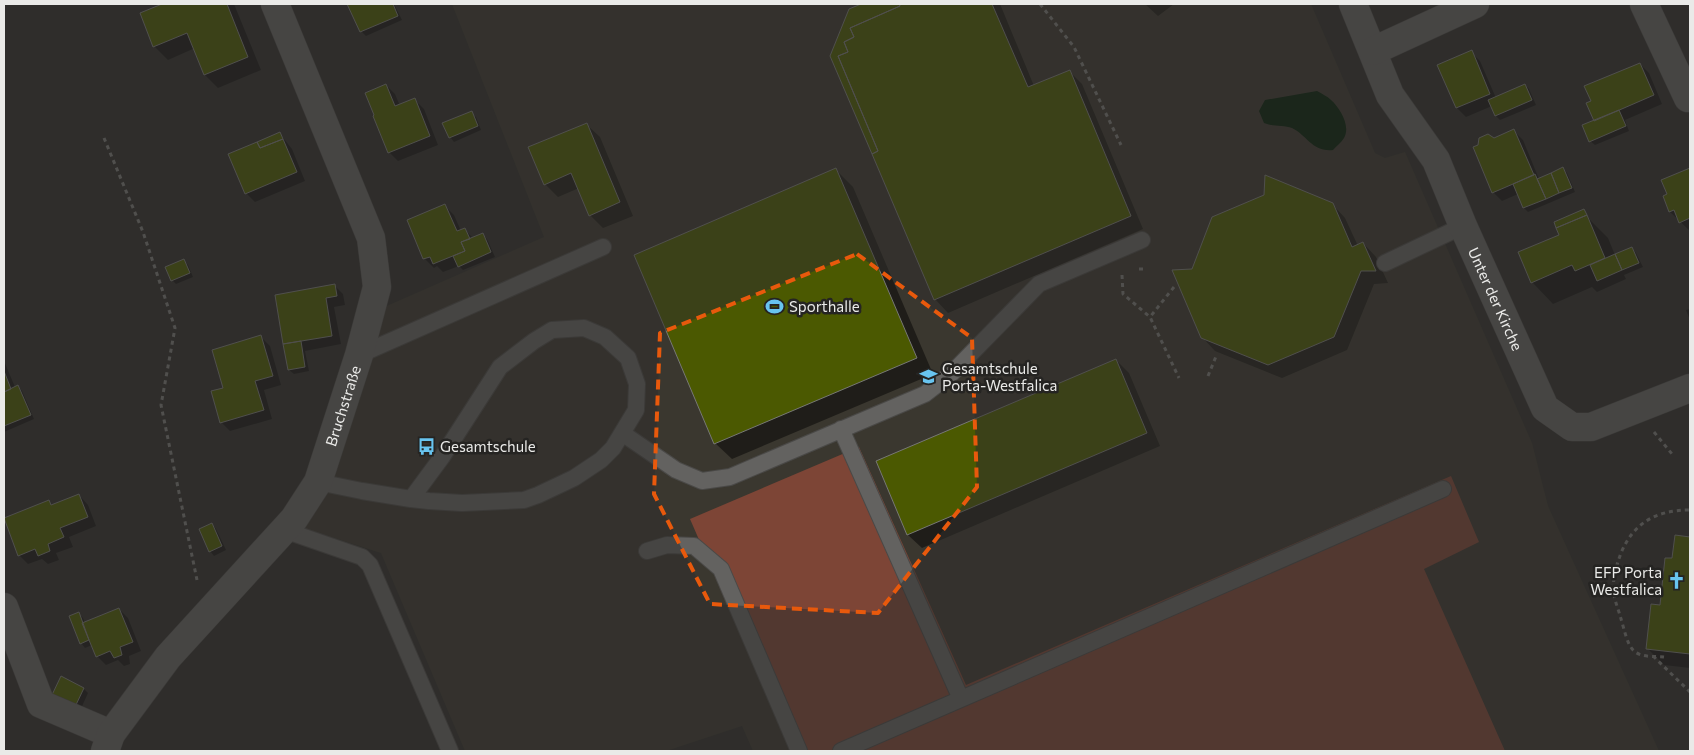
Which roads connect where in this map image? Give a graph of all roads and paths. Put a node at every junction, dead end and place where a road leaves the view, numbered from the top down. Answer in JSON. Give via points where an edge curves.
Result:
{"nodes":[{"id":1,"x":275,"y":4,"type":"edge"},
{"id":2,"x":1040,"y":4,"type":"edge"},
{"id":3,"x":1353,"y":4,"type":"edge"},
{"id":4,"x":1475,"y":4,"type":"edge"},
{"id":5,"x":1644,"y":4,"type":"edge"},
{"id":6,"x":1373,"y":51,"type":"junction"},
{"id":7,"x":1688,"y":98,"type":"dead end"},
{"id":8,"x":104,"y":138,"type":"dead end"},
{"id":9,"x":1120,"y":145,"type":"dead end"},
{"id":10,"x":1463,"y":226,"type":"junction"},
{"id":11,"x":1142,"y":240,"type":"dead end"},
{"id":12,"x":603,"y":247,"type":"dead end"},
{"id":13,"x":1384,"y":263,"type":"dead end"},
{"id":14,"x":1146,"y":269,"type":"dead end"},
{"id":15,"x":1122,"y":270,"type":"dead end"},
{"id":16,"x":1130,"y":270,"type":"dead end"},
{"id":17,"x":1174,"y":287,"type":"dead end"},
{"id":18,"x":1150,"y":317,"type":"junction"},
{"id":19,"x":1217,"y":354,"type":"dead end"},
{"id":20,"x":359,"y":355,"type":"junction"},
{"id":21,"x":1208,"y":376,"type":"dead end"},
{"id":22,"x":1178,"y":378,"type":"dead end"},
{"id":23,"x":1690,"y":388,"type":"edge"},
{"id":24,"x":841,"y":429,"type":"junction"},
{"id":25,"x":622,"y":433,"type":"junction"},
{"id":26,"x":318,"y":482,"type":"junction"},
{"id":27,"x":1443,"y":489,"type":"dead end"},
{"id":28,"x":411,"y":499,"type":"junction"},
{"id":29,"x":1690,"y":510,"type":"edge"},
{"id":30,"x":284,"y":530,"type":"junction"},
{"id":31,"x":648,"y":551,"type":"dead end"},
{"id":32,"x":4,"y":607,"type":"edge"},
{"id":33,"x":205,"y":617,"type":"junction"},
{"id":34,"x":1653,"y":656,"type":"junction"},
{"id":35,"x":1664,"y":657,"type":"dead end"},
{"id":36,"x":1690,"y":692,"type":"edge"},
{"id":37,"x":961,"y":698,"type":"junction"},
{"id":38,"x":108,"y":743,"type":"edge"},
{"id":39,"x":450,"y":751,"type":"edge"},
{"id":40,"x":800,"y":751,"type":"edge"},
{"id":41,"x":840,"y":751,"type":"edge"}],
"edges":[{"from":1,"to":20,"type":"street","name":"Bruchstraße","via":[[371,238],[377,287]]},
{"from":2,"to":9,"type":"path","via":[[1074,47]]},
{"from":3,"to":6,"type":"street","name":"Unter der Kirche"},
{"from":4,"to":6,"type":"street"},
{"from":5,"to":7,"type":"street"},
{"from":6,"to":10,"type":"street","name":"Unter der Kirche","via":[[1390,95],[1436,160]]},
{"from":8,"to":33,"type":"path","via":[[143,232],[175,328],[162,405]]},
{"from":10,"to":13,"type":"lane"},
{"from":10,"to":23,"type":"street","name":"Unter der Kirche","via":[[1545,408],[1572,427],[1592,427]]},
{"from":11,"to":24,"type":"lane","via":[[1039,284],[952,373],[925,394]]},
{"from":12,"to":20,"type":"lane"},
{"from":14,"to":16,"type":"path"},
{"from":15,"to":18,"type":"path","via":[[1123,294]]},
{"from":17,"to":18,"type":"path"},
{"from":18,"to":22,"type":"path"},
{"from":19,"to":21,"type":"path"},
{"from":20,"to":26,"type":"street","name":"Bruchstraße"},
{"from":24,"to":25,"type":"lane","via":[[730,477],[702,481],[676,470]]},
{"from":24,"to":37,"type":"lane"},
{"from":25,"to":28,"type":"lane","via":[[601,460],[538,496],[524,500],[462,503]]},
{"from":25,"to":28,"type":"lane","via":[[636,410],[637,384],[628,358],[605,337],[584,328],[552,330],[500,367]]},
{"from":26,"to":28,"type":"lane"},
{"from":26,"to":30,"type":"street","name":"Bruchstraße"},
{"from":27,"to":37,"type":"lane"},
{"from":29,"to":34,"type":"path","via":[[1666,512],[1640,525],[1630,535],[1616,566],[1614,596],[1629,641],[1634,651]]},
{"from":30,"to":33,"type":"street","name":"Bruchstraße"},
{"from":30,"to":39,"type":"lane","via":[[362,557],[370,565]]},
{"from":31,"to":40,"type":"lane","via":[[667,545],[694,546],[721,569]]},
{"from":32,"to":38,"type":"street","via":[[41,704]]},
{"from":33,"to":38,"type":"street","name":"Bruchstraße","via":[[168,657]]},
{"from":34,"to":35,"type":"path"},
{"from":34,"to":36,"type":"path"},
{"from":37,"to":41,"type":"lane"}]}
